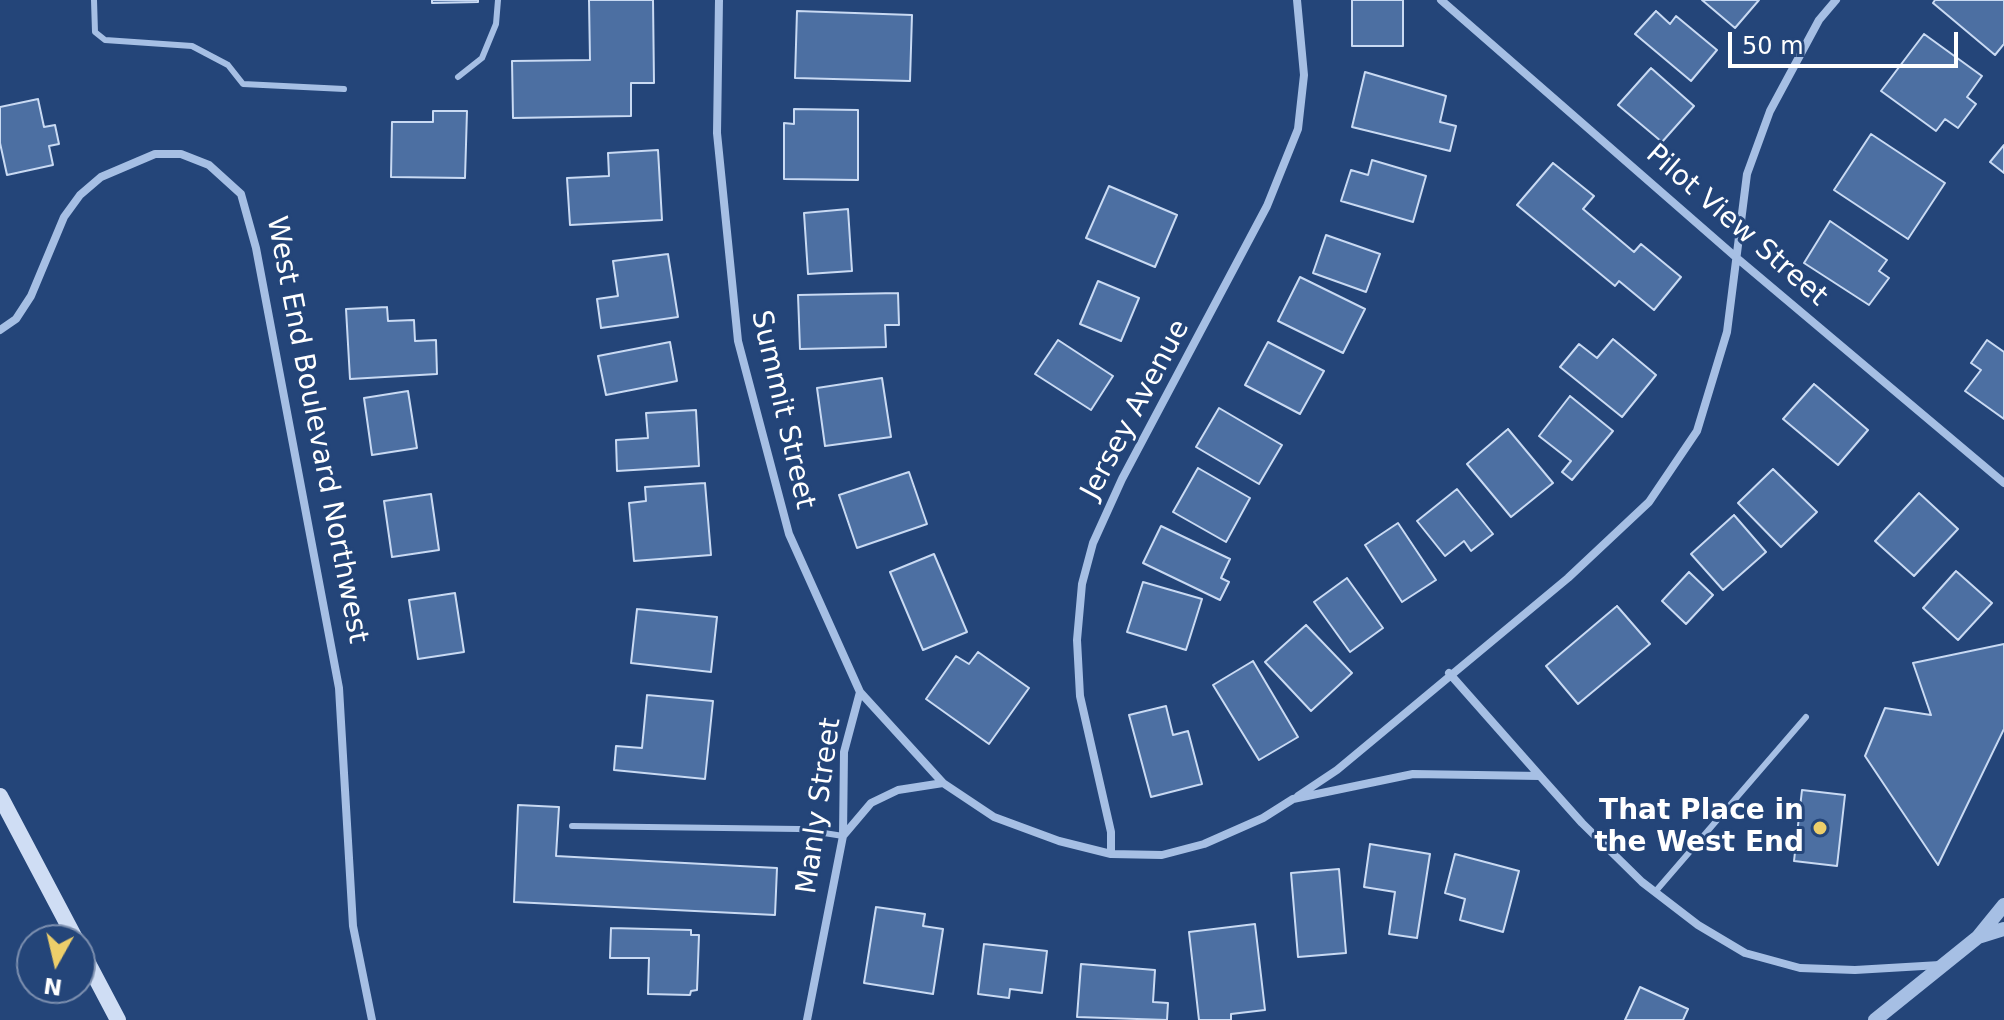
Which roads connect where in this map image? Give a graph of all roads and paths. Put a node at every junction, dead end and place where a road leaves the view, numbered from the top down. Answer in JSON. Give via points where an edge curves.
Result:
{"nodes":[{"id":1,"x":94,"y":0,"type":"edge"},
{"id":2,"x":498,"y":0,"type":"edge"},
{"id":3,"x":719,"y":0,"type":"edge"},
{"id":4,"x":1297,"y":0,"type":"edge"},
{"id":5,"x":1441,"y":0,"type":"edge"},
{"id":6,"x":1836,"y":0,"type":"edge"},
{"id":7,"x":458,"y":77,"type":"dead end"},
{"id":8,"x":344,"y":89,"type":"dead end"},
{"id":9,"x":1738,"y":259,"type":"junction"},
{"id":10,"x":0,"y":330,"type":"edge"},
{"id":11,"x":2004,"y":483,"type":"edge"},
{"id":12,"x":1449,"y":673,"type":"junction"},
{"id":13,"x":860,"y":692,"type":"junction"},
{"id":14,"x":1806,"y":717,"type":"dead end"},
{"id":15,"x":1540,"y":776,"type":"junction"},
{"id":16,"x":943,"y":783,"type":"junction"},
{"id":17,"x":0,"y":796,"type":"edge"},
{"id":18,"x":1293,"y":799,"type":"junction"},
{"id":19,"x":572,"y":826,"type":"dead end"},
{"id":20,"x":843,"y":836,"type":"junction"},
{"id":21,"x":1111,"y":854,"type":"junction"},
{"id":22,"x":1655,"y":892,"type":"junction"},
{"id":23,"x":2004,"y":905,"type":"edge"},
{"id":24,"x":68,"y":924,"type":"edge"},
{"id":25,"x":2004,"y":929,"type":"edge"},
{"id":26,"x":1978,"y":937,"type":"junction"},
{"id":27,"x":1940,"y":965,"type":"junction"},
{"id":28,"x":96,"y":978,"type":"edge"},
{"id":29,"x":118,"y":1020,"type":"edge"},
{"id":30,"x":372,"y":1020,"type":"edge"},
{"id":31,"x":807,"y":1020,"type":"edge"},
{"id":32,"x":1875,"y":1020,"type":"edge"}],
"edges":[{"from":1,"to":8,"type":"lane","via":[[95,32],[105,40],[192,46],[228,65],[243,84]]},
{"from":2,"to":7,"type":"lane","via":[[496,24],[482,58]]},
{"from":3,"to":13,"type":"street","name":"Summit Street","via":[[717,133],[738,341],[789,534]]},
{"from":4,"to":21,"type":"street","name":"Jersey Avenue","via":[[1304,75],[1298,129],[1267,206],[1122,479],[1093,543],[1082,584],[1080,696],[1111,832]]},
{"from":5,"to":9,"type":"street","name":"Pilot View Street"},
{"from":6,"to":9,"type":"street","via":[[1819,20],[1770,111],[1747,174]]},
{"from":9,"to":11,"type":"street","name":"Pilot View Street"},
{"from":9,"to":12,"type":"street","via":[[1727,332],[1697,431],[1649,502],[1568,578]]},
{"from":10,"to":30,"type":"street","name":"West End Boulevard Northwest","via":[[16,319],[31,296],[64,217],[101,177],[155,154],[181,154],[209,165],[241,194],[256,248],[339,688],[353,926]]},
{"from":12,"to":15,"type":"street"},
{"from":12,"to":18,"type":"street","via":[[1337,770]]},
{"from":13,"to":16,"type":"street","name":"Summit Street"},
{"from":13,"to":20,"type":"street","name":"Manly Street","via":[[844,752]]},
{"from":14,"to":22,"type":"lane"},
{"from":15,"to":18,"type":"street","name":"Summit Street","via":[[1413,774]]},
{"from":15,"to":22,"type":"street"},
{"from":16,"to":20,"type":"street","via":[[898,790],[871,803]]},
{"from":16,"to":21,"type":"street","name":"Summit Street","via":[[994,817]]},
{"from":17,"to":24,"type":"main road"},
{"from":18,"to":21,"type":"street","name":"Summit Street","via":[[1204,844],[1162,855]]},
{"from":19,"to":20,"type":"lane","via":[[799,829]]},
{"from":20,"to":31,"type":"street","name":"Manly Street"},
{"from":22,"to":27,"type":"street","via":[[1698,925],[1772,963],[1855,970]]},
{"from":23,"to":26,"type":"street"},
{"from":25,"to":26,"type":"street"},
{"from":26,"to":27,"type":"street"},
{"from":27,"to":32,"type":"street"},
{"from":28,"to":29,"type":"main road"}]}
